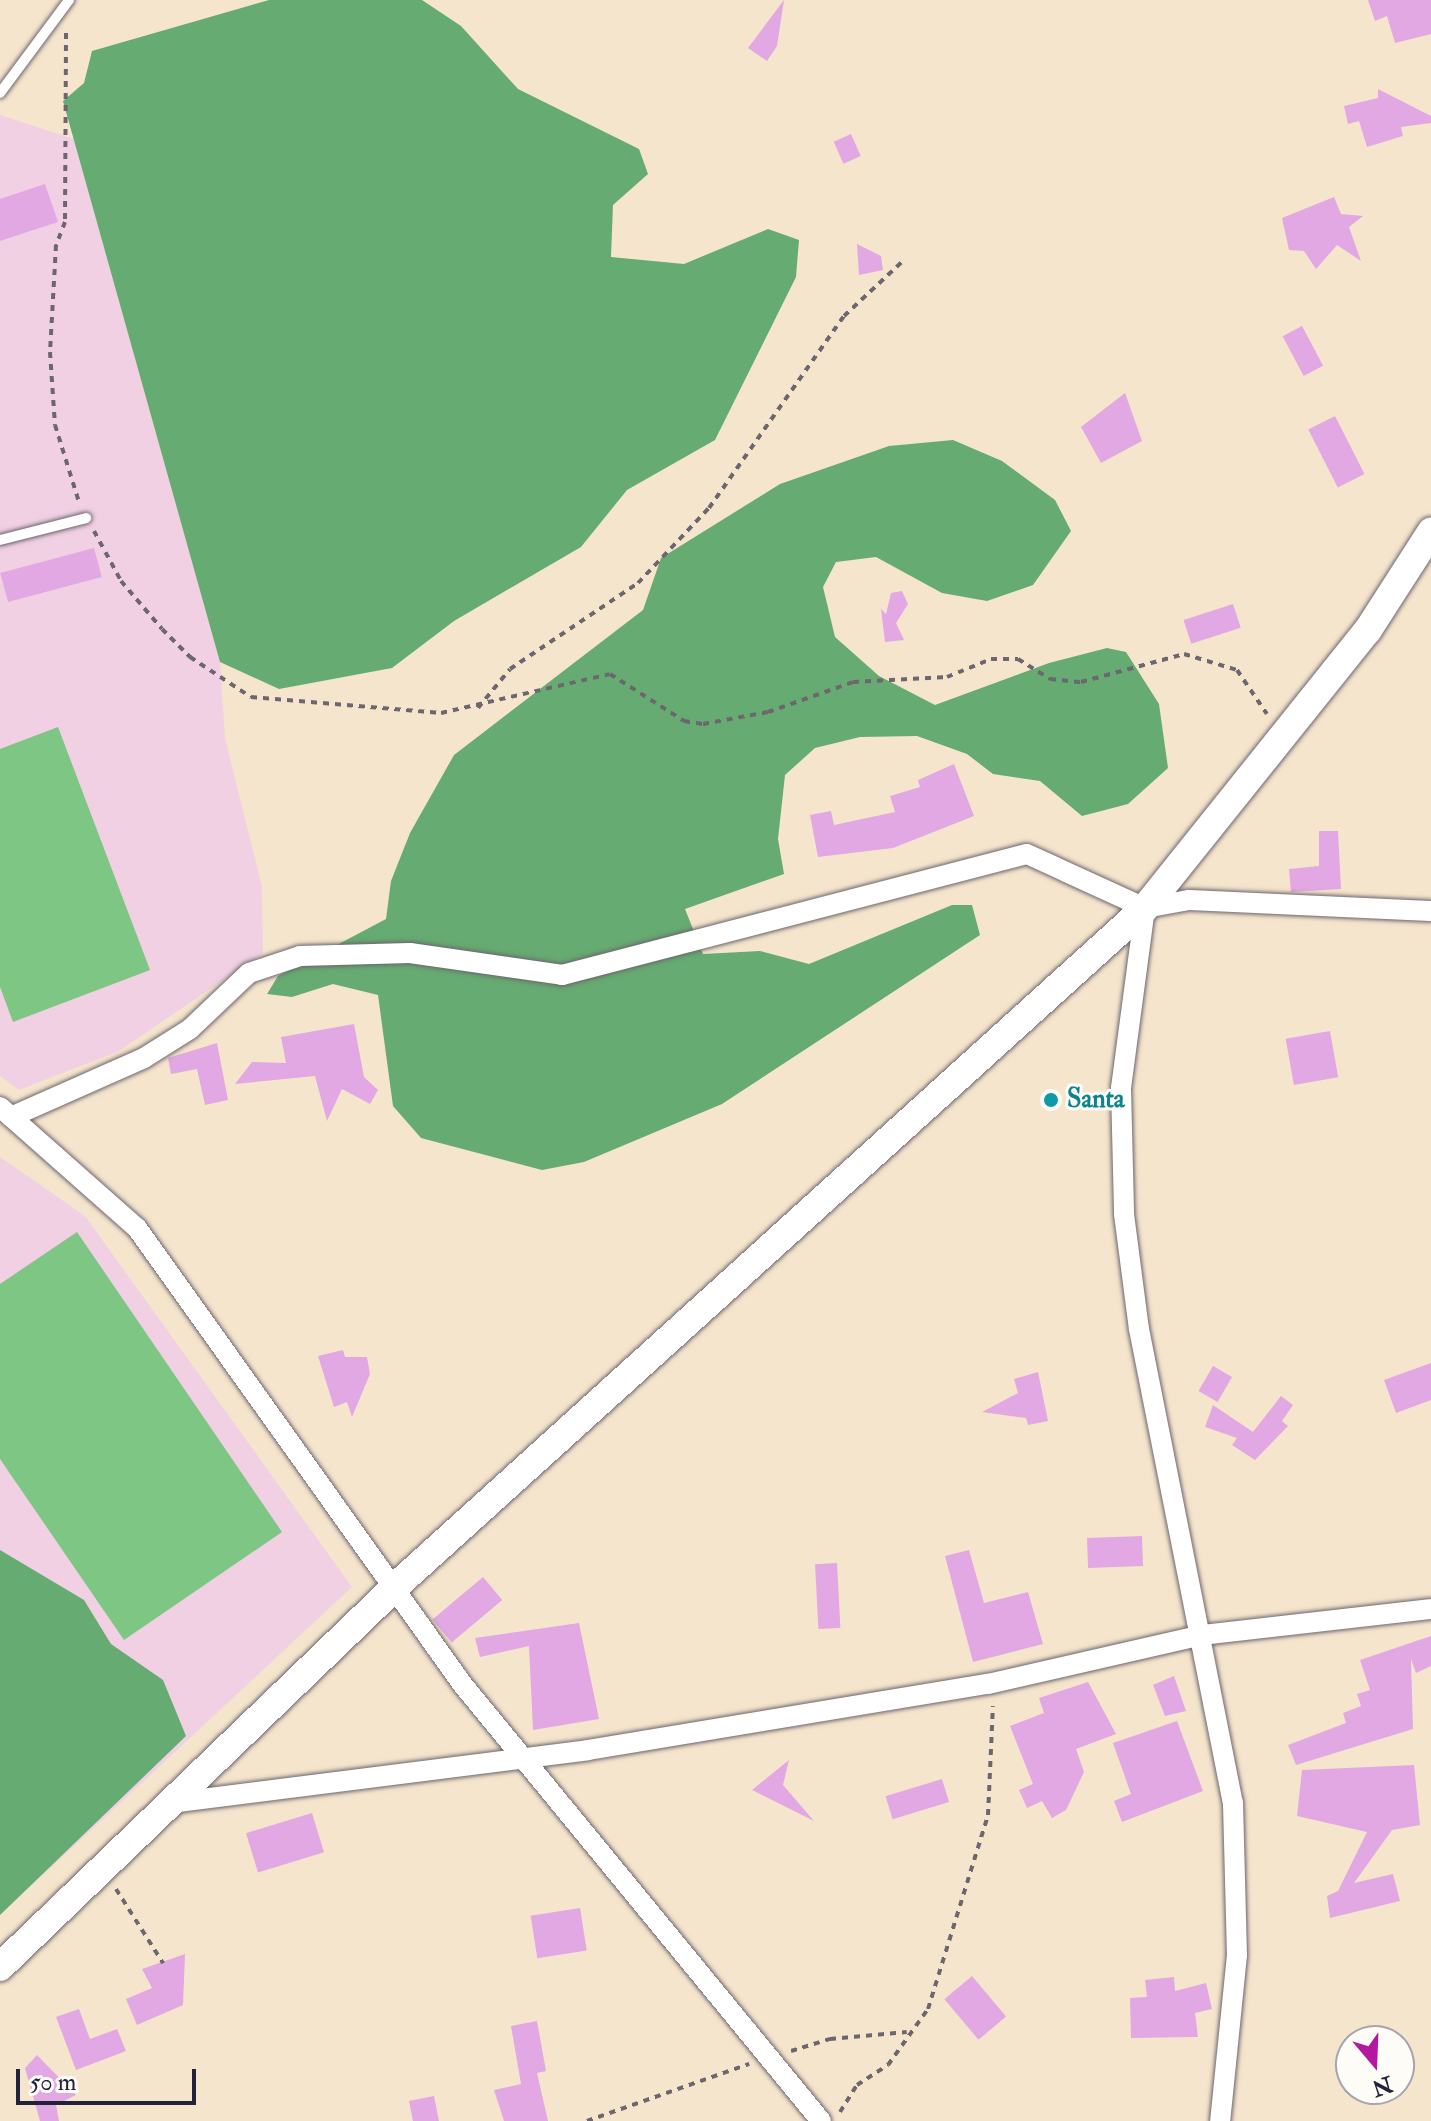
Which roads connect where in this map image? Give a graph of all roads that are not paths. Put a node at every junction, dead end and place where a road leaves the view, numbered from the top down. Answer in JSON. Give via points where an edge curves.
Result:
{"nodes":[{"id":1,"x":69,"y":0,"type":"edge"},
{"id":2,"x":0,"y":93,"type":"edge"},
{"id":3,"x":86,"y":518,"type":"road end"},
{"id":4,"x":1431,"y":532,"type":"edge"},
{"id":5,"x":0,"y":540,"type":"edge"},
{"id":6,"x":1145,"y":908,"type":"junction"},
{"id":7,"x":1431,"y":911,"type":"edge"},
{"id":8,"x":6,"y":1112,"type":"edge"},
{"id":9,"x":396,"y":1586,"type":"junction"},
{"id":10,"x":1431,"y":1609,"type":"edge"},
{"id":11,"x":1202,"y":1635,"type":"junction"},
{"id":12,"x":528,"y":1758,"type":"junction"},
{"id":13,"x":178,"y":1802,"type":"junction"},
{"id":14,"x":0,"y":1967,"type":"edge"},
{"id":15,"x":821,"y":2121,"type":"edge"},
{"id":16,"x":1220,"y":2121,"type":"edge"}],
"edges":[{"from":1,"to":2,"type":"lane"},
{"from":3,"to":5,"type":"lane"},
{"from":4,"to":6,"type":"main road","via":[[1368,630]]},
{"from":6,"to":7,"type":"street","via":[[1189,900]]},
{"from":6,"to":8,"type":"street","via":[[1027,854],[562,975],[410,953],[300,956],[249,973],[190,1029],[144,1058]]},
{"from":6,"to":9,"type":"main road"},
{"from":6,"to":11,"type":"street","via":[[1121,1088],[1124,1214],[1139,1329]]},
{"from":8,"to":9,"type":"street","via":[[137,1228]]},
{"from":9,"to":12,"type":"street","via":[[463,1685]]},
{"from":9,"to":13,"type":"main road"},
{"from":10,"to":11,"type":"street"},
{"from":11,"to":12,"type":"street","via":[[988,1684]]},
{"from":11,"to":16,"type":"street","via":[[1233,1803],[1237,1955]]},
{"from":12,"to":13,"type":"street"},
{"from":12,"to":15,"type":"street"},
{"from":13,"to":14,"type":"main road"}]}
